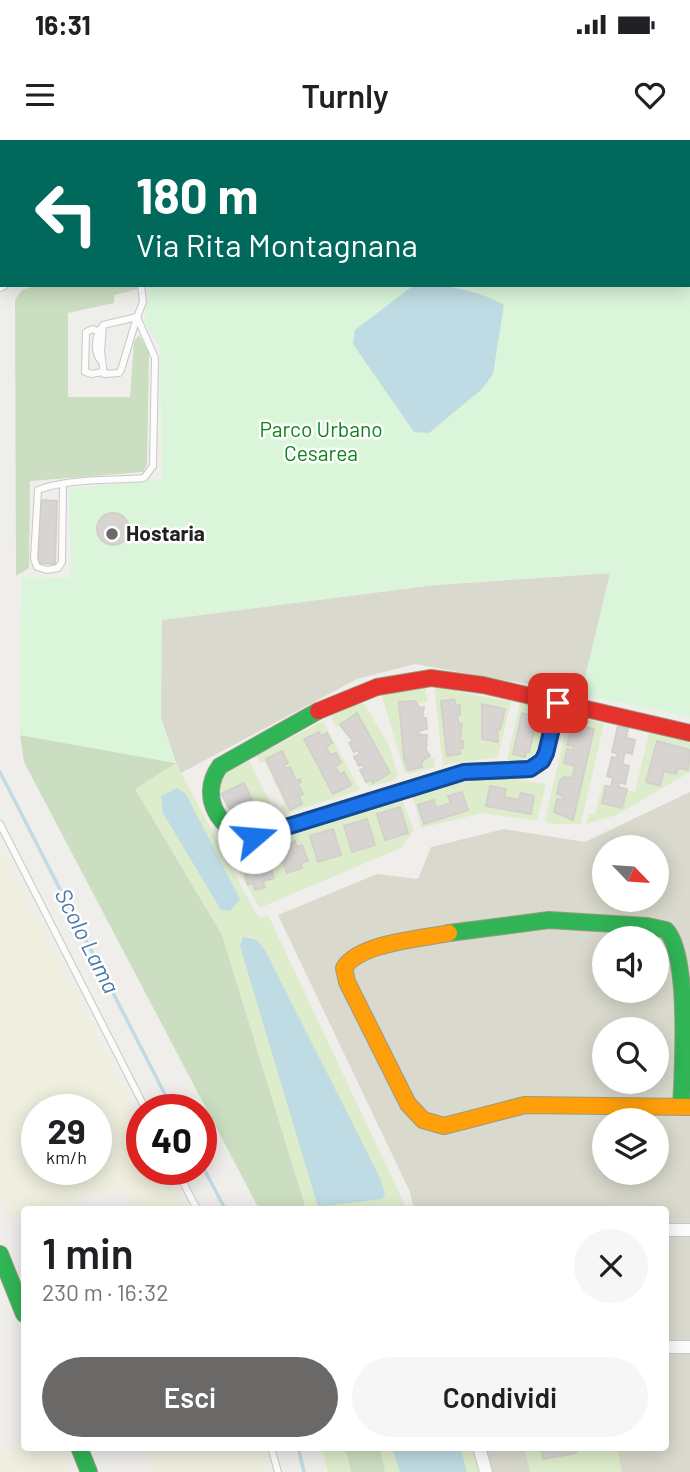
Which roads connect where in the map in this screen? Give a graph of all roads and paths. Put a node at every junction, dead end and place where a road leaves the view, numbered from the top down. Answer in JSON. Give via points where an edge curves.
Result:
{"nodes":[{"id":1,"x":141,"y":287,"type":"edge"},
{"id":2,"x":137,"y":317,"type":"junction"},
{"id":3,"x":103,"y":325,"type":"junction"},
{"id":4,"x":98,"y":331,"type":"junction"},
{"id":5,"x":101,"y":362,"type":"junction"},
{"id":6,"x":102,"y":372,"type":"junction"},
{"id":7,"x":63,"y":485,"type":"junction"},
{"id":8,"x":558,"y":703,"type":"junction"},
{"id":9,"x":690,"y":733,"type":"edge"},
{"id":10,"x":0,"y":824,"type":"edge"},
{"id":11,"x":138,"y":1094,"type":"edge"},
{"id":12,"x":685,"y":1107,"type":"edge"},
{"id":13,"x":184,"y":1185,"type":"edge"},
{"id":14,"x":195,"y":1206,"type":"edge"},
{"id":15,"x":669,"y":1230,"type":"edge"},
{"id":16,"x":690,"y":1230,"type":"edge"},
{"id":17,"x":0,"y":1254,"type":"edge"},
{"id":18,"x":21,"y":1306,"type":"edge"},
{"id":19,"x":669,"y":1347,"type":"edge"},
{"id":20,"x":690,"y":1347,"type":"edge"},
{"id":21,"x":81,"y":1451,"type":"edge"},
{"id":22,"x":272,"y":1451,"type":"edge"},
{"id":23,"x":480,"y":1451,"type":"edge"},
{"id":24,"x":89,"y":1472,"type":"edge"},
{"id":25,"x":278,"y":1472,"type":"edge"},
{"id":26,"x":486,"y":1472,"type":"edge"}],
"edges":[{"from":1,"to":2,"type":"lane","via":[[143,302]]},
{"from":2,"to":3,"type":"lane"},
{"from":2,"to":6,"type":"lane","via":[[121,370]]},
{"from":2,"to":7,"type":"lane","via":[[155,358],[150,474]]},
{"from":3,"to":4,"type":"lane"},
{"from":3,"to":5,"type":"lane"},
{"from":4,"to":5,"type":"lane"},
{"from":4,"to":6,"type":"lane","via":[[86,332],[85,372]]},
{"from":5,"to":6,"type":"lane"},
{"from":7,"to":7,"type":"lane","via":[[62,562],[47,570],[37,567],[33,559],[36,500],[38,490]]},
{"from":8,"to":8,"type":"street","via":[[433,678],[369,688],[220,765],[209,781],[210,799],[229,830],[254,837],[464,772],[530,769],[546,753]]},
{"from":8,"to":9,"type":"street"},
{"from":10,"to":11,"type":"lane"},
{"from":12,"to":12,"type":"street","via":[[525,1105],[444,1126],[431,1125],[418,1118],[408,1104],[344,968],[363,951],[516,922],[658,928],[669,933],[675,945],[682,998]]},
{"from":13,"to":14,"type":"lane"},
{"from":15,"to":16,"type":"street"},
{"from":17,"to":18,"type":"street"},
{"from":19,"to":20,"type":"street"},
{"from":21,"to":24,"type":"street"},
{"from":22,"to":25,"type":"lane"},
{"from":23,"to":26,"type":"street"}]}
